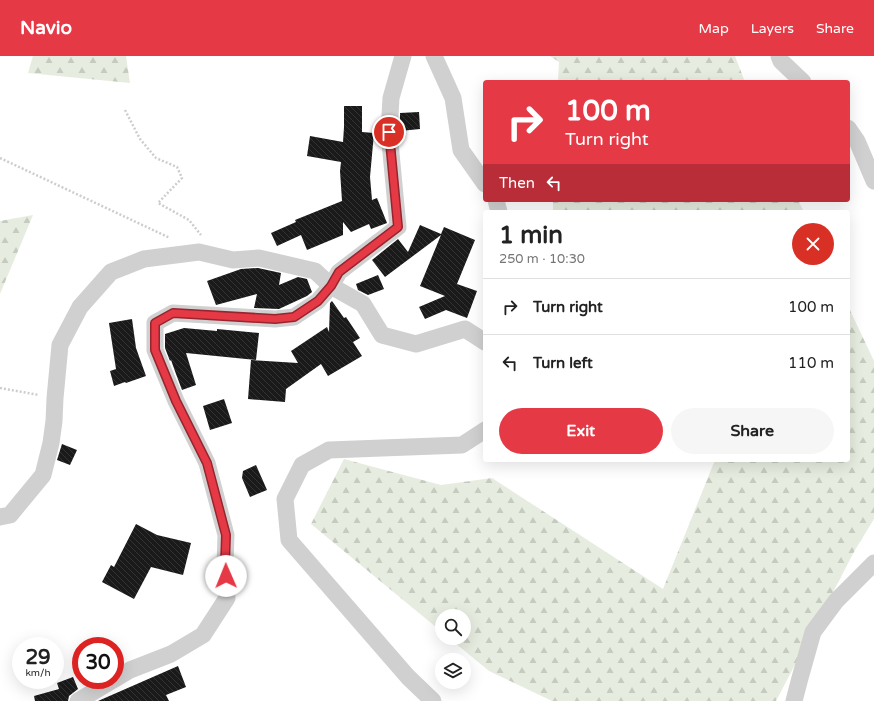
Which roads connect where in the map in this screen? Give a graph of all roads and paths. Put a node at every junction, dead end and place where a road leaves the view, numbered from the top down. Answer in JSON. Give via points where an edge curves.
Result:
{"nodes":[{"id":1,"x":403,"y":56,"type":"edge"},
{"id":2,"x":434,"y":56,"type":"edge"},
{"id":3,"x":779,"y":56,"type":"edge"},
{"id":4,"x":801,"y":80,"type":"edge"},
{"id":5,"x":125,"y":110,"type":"dead end"},
{"id":6,"x":850,"y":131,"type":"edge"},
{"id":7,"x":0,"y":158,"type":"edge"},
{"id":8,"x":483,"y":181,"type":"edge"},
{"id":9,"x":874,"y":181,"type":"edge"},
{"id":10,"x":170,"y":238,"type":"dead end"},
{"id":11,"x":211,"y":255,"type":"junction"},
{"id":12,"x":331,"y":286,"type":"junction"},
{"id":13,"x":483,"y":341,"type":"edge"},
{"id":14,"x":0,"y":388,"type":"edge"},
{"id":15,"x":55,"y":398,"type":"junction"},
{"id":16,"x":483,"y":431,"type":"edge"},
{"id":17,"x":0,"y":518,"type":"edge"},
{"id":18,"x":874,"y":563,"type":"edge"},
{"id":19,"x":124,"y":673,"type":"edge"},
{"id":20,"x":98,"y":689,"type":"edge"},
{"id":21,"x":78,"y":701,"type":"edge"},
{"id":22,"x":433,"y":701,"type":"edge"},
{"id":23,"x":794,"y":701,"type":"edge"}],
"edges":[{"from":1,"to":12,"type":"street","via":[[391,98],[389,132],[398,227],[339,272]]},
{"from":2,"to":8,"type":"street","via":[[453,98],[460,150]]},
{"from":3,"to":4,"type":"street"},
{"from":5,"to":11,"type":"path","via":[[140,139],[156,158],[177,167],[182,178],[158,203],[189,220],[204,239]]},
{"from":6,"to":9,"type":"street"},
{"from":7,"to":10,"type":"path"},
{"from":11,"to":12,"type":"street","via":[[233,260],[259,258],[314,272]]},
{"from":11,"to":15,"type":"street","via":[[199,252],[144,259],[111,272],[80,307],[60,345]]},
{"from":12,"to":13,"type":"street","via":[[363,304],[382,335],[416,344],[465,329]]},
{"from":12,"to":19,"type":"street","via":[[318,301],[294,317],[275,319],[173,313],[155,323],[155,350],[176,401],[207,463],[226,535],[227,598],[203,635],[171,654]]},
{"from":14,"to":15,"type":"path"},
{"from":15,"to":17,"type":"street","via":[[51,443],[43,475],[10,515]]},
{"from":16,"to":22,"type":"street","via":[[462,445],[329,450],[302,465],[286,499],[289,540],[408,678]]},
{"from":18,"to":23,"type":"street","via":[[836,601],[813,632]]},
{"from":20,"to":21,"type":"street"}]}
